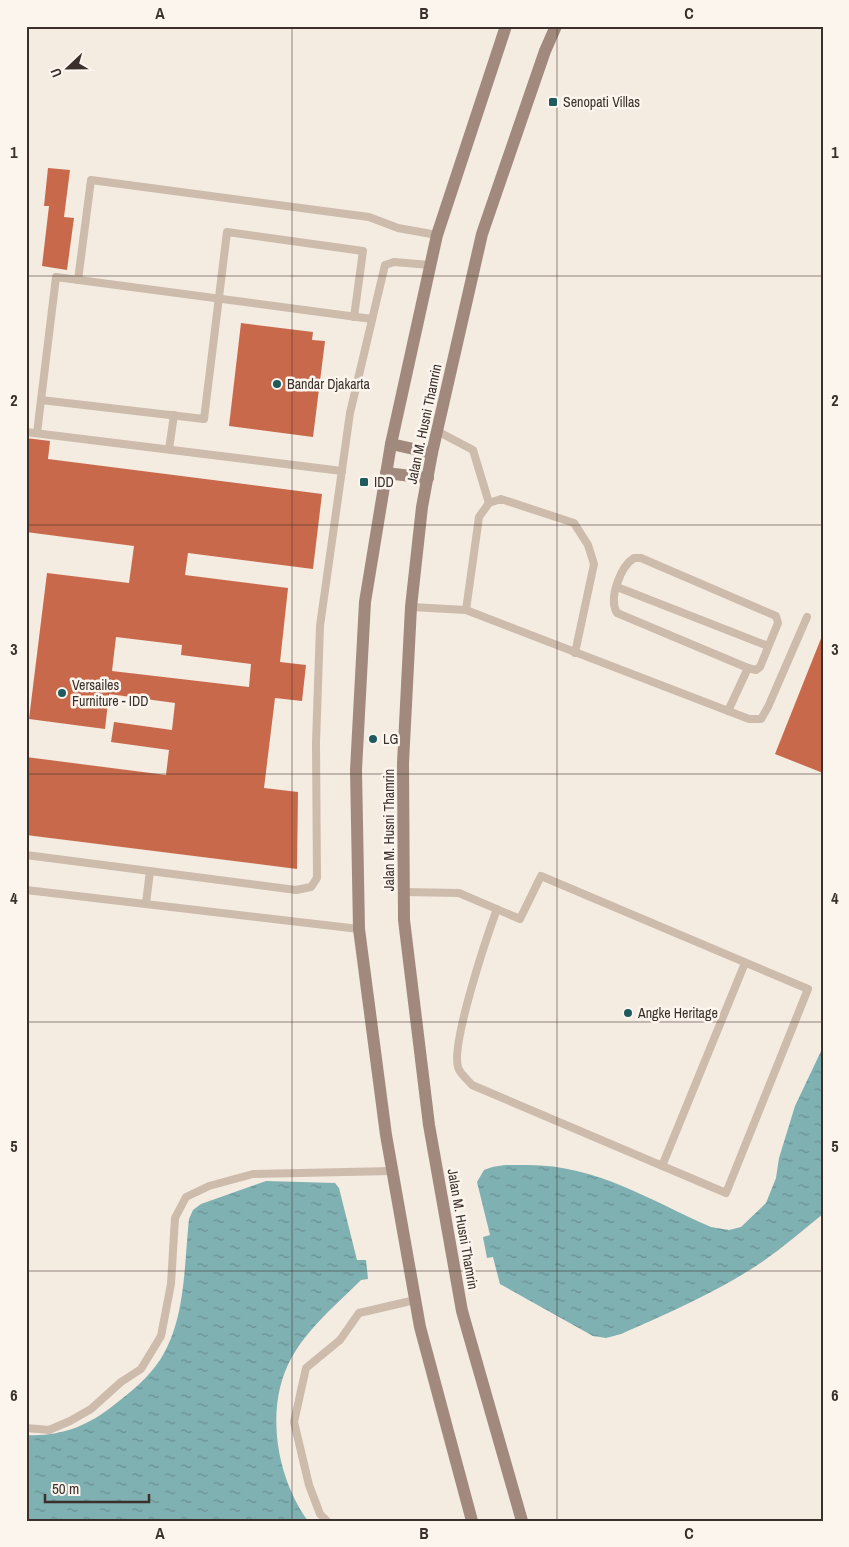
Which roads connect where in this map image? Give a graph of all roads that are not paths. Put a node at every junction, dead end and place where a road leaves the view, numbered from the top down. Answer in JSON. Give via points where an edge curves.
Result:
{"nodes":[{"id":1,"x":506,"y":26,"type":"edge"},
{"id":2,"x":556,"y":26,"type":"edge"},
{"id":3,"x":437,"y":235,"type":"junction"},
{"id":4,"x":430,"y":264,"type":"junction"},
{"id":5,"x":78,"y":280,"type":"junction"},
{"id":6,"x":218,"y":298,"type":"junction"},
{"id":7,"x":354,"y":317,"type":"junction"},
{"id":8,"x":372,"y":319,"type":"junction"},
{"id":9,"x":41,"y":400,"type":"junction"},
{"id":10,"x":174,"y":416,"type":"junction"},
{"id":11,"x":26,"y":432,"type":"edge"},
{"id":12,"x":437,"y":432,"type":"junction"},
{"id":13,"x":38,"y":433,"type":"junction"},
{"id":14,"x":392,"y":444,"type":"junction"},
{"id":15,"x":169,"y":449,"type":"junction"},
{"id":16,"x":432,"y":453,"type":"junction"},
{"id":17,"x":342,"y":471,"type":"junction"},
{"id":18,"x":386,"y":473,"type":"junction"},
{"id":19,"x":428,"y":478,"type":"junction"},
{"id":20,"x":489,"y":503,"type":"junction"},
{"id":21,"x":617,"y":587,"type":"junction"},
{"id":22,"x":411,"y":607,"type":"junction"},
{"id":23,"x":466,"y":610,"type":"junction"},
{"id":24,"x":807,"y":618,"type":"dead end"},
{"id":25,"x":768,"y":646,"type":"junction"},
{"id":26,"x":575,"y":653,"type":"junction"},
{"id":27,"x":748,"y":668,"type":"junction"},
{"id":28,"x":728,"y":711,"type":"junction"},
{"id":29,"x":26,"y":855,"type":"edge"},
{"id":30,"x":150,"y":871,"type":"junction"},
{"id":31,"x":26,"y":890,"type":"edge"},
{"id":32,"x":404,"y":892,"type":"junction"},
{"id":33,"x":146,"y":904,"type":"junction"},
{"id":34,"x":497,"y":909,"type":"junction"},
{"id":35,"x":359,"y":929,"type":"junction"},
{"id":36,"x":745,"y":963,"type":"junction"},
{"id":37,"x":662,"y":1166,"type":"junction"},
{"id":38,"x":392,"y":1171,"type":"junction"},
{"id":39,"x":416,"y":1300,"type":"junction"},
{"id":40,"x":26,"y":1428,"type":"edge"},
{"id":41,"x":327,"y":1521,"type":"edge"},
{"id":42,"x":472,"y":1521,"type":"edge"},
{"id":43,"x":522,"y":1521,"type":"edge"}],
"edges":[{"from":1,"to":3,"type":"main road","name":"Jalan M. Husni Thamrin"},
{"from":2,"to":12,"type":"main road","name":"Jalan M. Husni Thamrin","via":[[482,234]]},
{"from":3,"to":4,"type":"main road","name":"Jalan M. Husni Thamrin"},
{"from":3,"to":5,"type":"lane","via":[[398,228],[369,217],[91,180]]},
{"from":4,"to":8,"type":"lane","via":[[394,262],[385,265]]},
{"from":4,"to":14,"type":"main road","name":"Jalan M. Husni Thamrin"},
{"from":5,"to":6,"type":"lane"},
{"from":5,"to":9,"type":"lane","via":[[56,277]]},
{"from":6,"to":7,"type":"lane"},
{"from":6,"to":7,"type":"lane","via":[[227,232],[363,251]]},
{"from":6,"to":10,"type":"lane","via":[[204,419]]},
{"from":7,"to":8,"type":"lane"},
{"from":8,"to":17,"type":"lane","via":[[350,413]]},
{"from":9,"to":10,"type":"lane"},
{"from":9,"to":13,"type":"lane"},
{"from":10,"to":15,"type":"lane"},
{"from":11,"to":13,"type":"lane"},
{"from":12,"to":16,"type":"main road","name":"Jalan M. Husni Thamrin"},
{"from":12,"to":20,"type":"lane","via":[[473,450]]},
{"from":13,"to":15,"type":"lane"},
{"from":14,"to":16,"type":"main road"},
{"from":14,"to":18,"type":"main road","name":"Jalan M. Husni Thamrin"},
{"from":15,"to":17,"type":"lane"},
{"from":16,"to":19,"type":"main road","name":"Jalan M. Husni Thamrin"},
{"from":17,"to":30,"type":"lane","via":[[320,626],[316,743],[318,878],[310,886],[296,890]]},
{"from":18,"to":19,"type":"main road"},
{"from":18,"to":35,"type":"main road","name":"Jalan M. Husni Thamrin","via":[[365,602],[356,770]]},
{"from":19,"to":22,"type":"main road","name":"Jalan M. Husni Thamrin"},
{"from":20,"to":23,"type":"lane","via":[[479,517]]},
{"from":20,"to":26,"type":"lane","via":[[501,499],[574,523],[588,545],[594,564]]},
{"from":21,"to":25,"type":"lane"},
{"from":21,"to":25,"type":"lane","via":[[628,562],[641,558],[771,612],[778,623]]},
{"from":21,"to":27,"type":"lane","via":[[613,601],[617,613]]},
{"from":22,"to":23,"type":"lane"},
{"from":22,"to":32,"type":"main road","name":"Jalan M. Husni Thamrin","via":[[404,763]]},
{"from":23,"to":26,"type":"lane"},
{"from":24,"to":28,"type":"lane","via":[[761,719],[749,719]]},
{"from":25,"to":27,"type":"lane","via":[[760,667],[756,670]]},
{"from":26,"to":28,"type":"lane"},
{"from":27,"to":28,"type":"lane"},
{"from":29,"to":30,"type":"lane"},
{"from":30,"to":33,"type":"lane"},
{"from":31,"to":33,"type":"lane"},
{"from":32,"to":34,"type":"lane","via":[[459,893]]},
{"from":32,"to":43,"type":"main road","name":"Jalan M. Husni Thamrin","via":[[404,920],[429,1125],[462,1311]]},
{"from":33,"to":35,"type":"lane"},
{"from":34,"to":36,"type":"lane","via":[[520,919],[541,876]]},
{"from":34,"to":37,"type":"lane","via":[[457,1043],[458,1067],[472,1085]]},
{"from":35,"to":38,"type":"main road","name":"Jalan M. Husni Thamrin"},
{"from":36,"to":37,"type":"lane"},
{"from":36,"to":37,"type":"lane","via":[[808,989],[726,1194]]},
{"from":38,"to":39,"type":"main road","name":"Jalan M. Husni Thamrin"},
{"from":38,"to":40,"type":"lane","via":[[253,1174],[209,1186],[186,1197],[175,1218],[171,1284],[161,1336],[141,1369],[91,1409],[70,1421],[49,1430]]},
{"from":39,"to":41,"type":"lane","via":[[359,1313],[340,1340],[306,1368],[294,1422],[309,1485],[320,1514]]},
{"from":39,"to":42,"type":"main road","name":"Jalan M. Husni Thamrin","via":[[420,1328]]}]}
